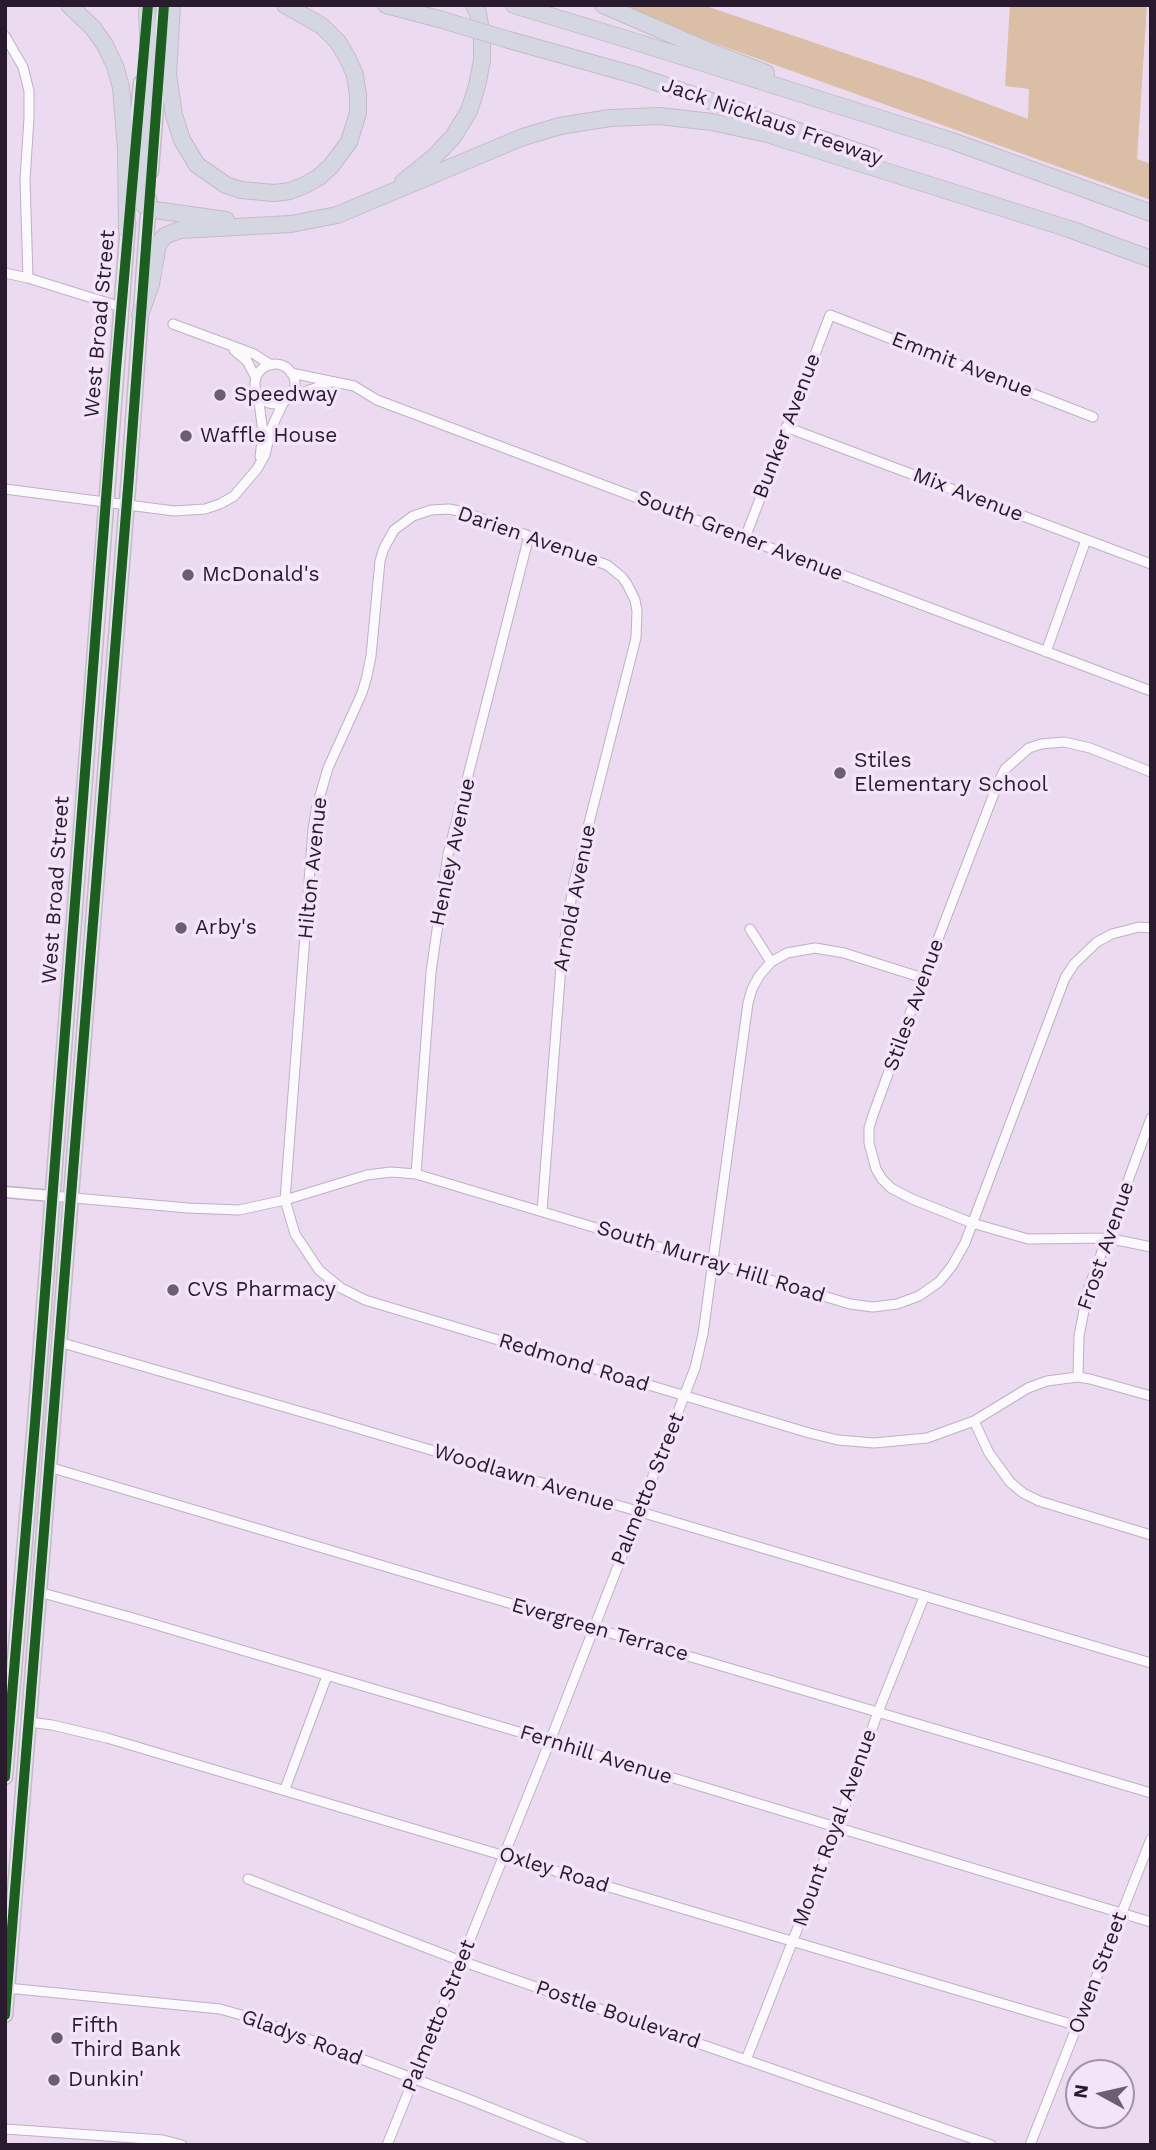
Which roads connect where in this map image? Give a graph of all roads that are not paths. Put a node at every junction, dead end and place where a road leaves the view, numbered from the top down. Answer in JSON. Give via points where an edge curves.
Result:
{"nodes":[{"id":1,"x":69,"y":5,"type":"edge"},
{"id":2,"x":164,"y":5,"type":"edge"},
{"id":3,"x":172,"y":5,"type":"edge"},
{"id":4,"x":285,"y":5,"type":"edge"},
{"id":5,"x":386,"y":5,"type":"edge"},
{"id":6,"x":474,"y":5,"type":"edge"},
{"id":7,"x":514,"y":5,"type":"edge"},
{"id":8,"x":603,"y":5,"type":"edge"},
{"id":9,"x":147,"y":9,"type":"edge"},
{"id":10,"x":5,"y":36,"type":"edge"},
{"id":11,"x":952,"y":141,"type":"junction"},
{"id":12,"x":384,"y":196,"type":"junction"},
{"id":13,"x":148,"y":209,"type":"junction"},
{"id":14,"x":1151,"y":213,"type":"edge"},
{"id":15,"x":259,"y":226,"type":"junction"},
{"id":16,"x":127,"y":231,"type":"junction"},
{"id":17,"x":1079,"y":232,"type":"junction"},
{"id":18,"x":1151,"y":259,"type":"edge"},
{"id":19,"x":5,"y":273,"type":"edge"},
{"id":20,"x":28,"y":278,"type":"junction"},
{"id":21,"x":121,"y":307,"type":"junction"},
{"id":22,"x":140,"y":315,"type":"junction"},
{"id":23,"x":830,"y":315,"type":"joint"},
{"id":24,"x":173,"y":324,"type":"dead end"},
{"id":25,"x":223,"y":344,"type":"junction"},
{"id":26,"x":271,"y":365,"type":"junction"},
{"id":27,"x":291,"y":373,"type":"junction"},
{"id":28,"x":256,"y":378,"type":"junction"},
{"id":29,"x":331,"y":382,"type":"junction"},
{"id":30,"x":258,"y":393,"type":"junction"},
{"id":31,"x":287,"y":400,"type":"junction"},
{"id":32,"x":1093,"y":417,"type":"dead end"},
{"id":33,"x":786,"y":427,"type":"junction"},
{"id":34,"x":257,"y":470,"type":"junction"},
{"id":35,"x":5,"y":489,"type":"edge"},
{"id":36,"x":106,"y":502,"type":"junction"},
{"id":37,"x":127,"y":505,"type":"junction"},
{"id":38,"x":413,"y":516,"type":"joint"},
{"id":39,"x":529,"y":536,"type":"junction"},
{"id":40,"x":745,"y":538,"type":"junction"},
{"id":41,"x":1086,"y":540,"type":"junction"},
{"id":42,"x":1151,"y":564,"type":"edge"},
{"id":43,"x":631,"y":592,"type":"joint"},
{"id":44,"x":1046,"y":652,"type":"junction"},
{"id":45,"x":1151,"y":691,"type":"edge"},
{"id":46,"x":89,"y":716,"type":"junction"},
{"id":47,"x":1151,"y":772,"type":"edge"},
{"id":48,"x":79,"y":835,"type":"junction"},
{"id":49,"x":99,"y":840,"type":"junction"},
{"id":50,"x":1151,"y":928,"type":"edge"},
{"id":51,"x":750,"y":929,"type":"dead end"},
{"id":52,"x":91,"y":935,"type":"junction"},
{"id":53,"x":771,"y":962,"type":"junction"},
{"id":54,"x":923,"y":978,"type":"junction"},
{"id":55,"x":1151,"y":1118,"type":"edge"},
{"id":56,"x":416,"y":1174,"type":"junction"},
{"id":57,"x":5,"y":1192,"type":"edge"},
{"id":58,"x":52,"y":1196,"type":"junction"},
{"id":59,"x":70,"y":1198,"type":"junction"},
{"id":60,"x":285,"y":1200,"type":"junction"},
{"id":61,"x":542,"y":1211,"type":"junction"},
{"id":62,"x":972,"y":1223,"type":"junction"},
{"id":63,"x":1107,"y":1238,"type":"junction"},
{"id":64,"x":1151,"y":1247,"type":"edge"},
{"id":65,"x":713,"y":1263,"type":"junction"},
{"id":66,"x":59,"y":1342,"type":"junction"},
{"id":67,"x":1077,"y":1377,"type":"junction"},
{"id":68,"x":685,"y":1396,"type":"junction"},
{"id":69,"x":1151,"y":1396,"type":"edge"},
{"id":70,"x":974,"y":1421,"type":"junction"},
{"id":71,"x":32,"y":1449,"type":"junction"},
{"id":72,"x":49,"y":1467,"type":"junction"},
{"id":73,"x":639,"y":1512,"type":"junction"},
{"id":74,"x":1151,"y":1535,"type":"edge"},
{"id":75,"x":39,"y":1592,"type":"junction"},
{"id":76,"x":924,"y":1597,"type":"junction"},
{"id":77,"x":594,"y":1628,"type":"junction"},
{"id":78,"x":1151,"y":1663,"type":"edge"},
{"id":79,"x":327,"y":1675,"type":"junction"},
{"id":80,"x":11,"y":1707,"type":"junction"},
{"id":81,"x":878,"y":1712,"type":"junction"},
{"id":82,"x":29,"y":1722,"type":"junction"},
{"id":83,"x":550,"y":1741,"type":"junction"},
{"id":84,"x":5,"y":1777,"type":"edge"},
{"id":85,"x":285,"y":1789,"type":"junction"},
{"id":86,"x":1151,"y":1793,"type":"edge"},
{"id":87,"x":837,"y":1828,"type":"junction"},
{"id":88,"x":1151,"y":1839,"type":"edge"},
{"id":89,"x":503,"y":1855,"type":"junction"},
{"id":90,"x":18,"y":1856,"type":"junction"},
{"id":91,"x":248,"y":1879,"type":"dead end"},
{"id":92,"x":1122,"y":1914,"type":"junction"},
{"id":93,"x":1151,"y":1922,"type":"edge"},
{"id":94,"x":792,"y":1942,"type":"junction"},
{"id":95,"x":461,"y":1961,"type":"junction"},
{"id":96,"x":6,"y":1987,"type":"edge"},
{"id":97,"x":5,"y":2015,"type":"edge"},
{"id":98,"x":1078,"y":2026,"type":"junction"},
{"id":99,"x":746,"y":2060,"type":"junction"},
{"id":100,"x":413,"y":2079,"type":"junction"},
{"id":101,"x":5,"y":2129,"type":"edge"},
{"id":102,"x":183,"y":2145,"type":"edge"},
{"id":103,"x":387,"y":2145,"type":"edge"},
{"id":104,"x":583,"y":2145,"type":"edge"},
{"id":105,"x":991,"y":2145,"type":"edge"},
{"id":106,"x":1030,"y":2145,"type":"edge"}],
"edges":[{"from":1,"to":16,"type":"highway","via":[[105,45],[121,87]]},
{"from":2,"to":13,"type":"main road","name":"West Broad Street"},
{"from":3,"to":4,"type":"highway","via":[[168,74],[182,140],[198,165],[226,185],[274,193],[305,185],[331,166],[349,142],[358,113],[355,75],[338,42],[322,26]]},
{"from":5,"to":17,"type":"highway","name":"Jack Nicklaus Freeway","bridge":true,"via":[[664,85]]},
{"from":6,"to":12,"type":"highway","via":[[482,60],[469,111],[434,157]]},
{"from":7,"to":11,"type":"highway","name":"Jack Nicklaus Freeway"},
{"from":8,"to":11,"type":"highway","via":[[716,54]]},
{"from":9,"to":13,"type":"highway","via":[[142,203]]},
{"from":9,"to":16,"type":"main road","name":"West Broad Street"},
{"from":10,"to":20,"type":"street","via":[[23,67],[29,91],[24,180]]},
{"from":11,"to":14,"type":"highway","name":"Jack Nicklaus Freeway"},
{"from":12,"to":15,"type":"highway","via":[[337,215]]},
{"from":12,"to":17,"type":"highway","via":[[560,126],[659,116],[767,134]]},
{"from":13,"to":15,"type":"highway"},
{"from":13,"to":22,"type":"main road","name":"West Broad Street"},
{"from":15,"to":22,"type":"highway","via":[[180,230],[165,236],[158,244]]},
{"from":16,"to":21,"type":"main road","name":"West Broad Street"},
{"from":17,"to":18,"type":"highway","name":"Jack Nicklaus Freeway"},
{"from":19,"to":20,"type":"street"},
{"from":20,"to":21,"type":"street"},
{"from":21,"to":36,"type":"main road","name":"West Broad Street"},
{"from":22,"to":37,"type":"main road","name":"West Broad Street"},
{"from":23,"to":32,"type":"street","name":"Emmit Avenue"},
{"from":23,"to":33,"type":"street","name":"Bunker Avenue"},
{"from":24,"to":25,"type":"street"},
{"from":25,"to":26,"type":"street"},
{"from":25,"to":28,"type":"street","via":[[247,361]]},
{"from":26,"to":27,"type":"street","via":[[284,366]]},
{"from":26,"to":28,"type":"street"},
{"from":27,"to":29,"type":"street","name":"South Grener Avenue"},
{"from":27,"to":31,"type":"street","via":[[295,388]]},
{"from":28,"to":30,"type":"street"},
{"from":29,"to":31,"type":"street"},
{"from":29,"to":40,"type":"street","name":"South Grener Avenue","via":[[354,386],[377,400]]},
{"from":30,"to":31,"type":"street","via":[[271,404]]},
{"from":30,"to":34,"type":"street","via":[[263,432]]},
{"from":31,"to":34,"type":"street"},
{"from":33,"to":40,"type":"street","name":"Bunker Avenue"},
{"from":33,"to":41,"type":"street","name":"Mix Avenue"},
{"from":34,"to":37,"type":"street","via":[[220,505],[173,511]]},
{"from":35,"to":36,"type":"street"},
{"from":36,"to":37,"type":"street"},
{"from":36,"to":46,"type":"main road","name":"West Broad Street"},
{"from":37,"to":49,"type":"main road","name":"West Broad Street"},
{"from":38,"to":39,"type":"street","name":"Darien Avenue","via":[[431,510],[458,510]]},
{"from":38,"to":60,"type":"street","name":"Hilton Avenue","via":[[394,530],[384,548],[367,676],[317,806]]},
{"from":39,"to":43,"type":"street","name":"Darien Avenue","via":[[607,565]]},
{"from":39,"to":56,"type":"street","name":"Henley Avenue","via":[[448,854],[431,972]]},
{"from":40,"to":44,"type":"street","name":"South Grener Avenue"},
{"from":41,"to":42,"type":"street","name":"Mix Avenue"},
{"from":41,"to":44,"type":"street"},
{"from":43,"to":61,"type":"street","name":"Arnold Avenue","via":[[638,611],[636,638],[574,882],[564,945]]},
{"from":44,"to":45,"type":"street","name":"South Grener Avenue"},
{"from":46,"to":48,"type":"main road","name":"West Broad Street"},
{"from":46,"to":49,"type":"main road","via":[[95,723],[92,823]]},
{"from":47,"to":54,"type":"street","name":"Stiles Avenue","via":[[1076,744],[1053,742],[1029,748],[1005,769]]},
{"from":48,"to":52,"type":"main road","via":[[88,848],[85,906]]},
{"from":48,"to":58,"type":"main road","name":"West Broad Street"},
{"from":49,"to":52,"type":"main road","name":"West Broad Street"},
{"from":50,"to":62,"type":"street","name":"South Murray Hill Road","via":[[1129,929],[1097,942],[1065,978]]},
{"from":51,"to":53,"type":"street"},
{"from":52,"to":59,"type":"main road","name":"West Broad Street"},
{"from":53,"to":54,"type":"street","via":[[787,953],[815,948]]},
{"from":53,"to":65,"type":"street","name":"Palmetto Street","via":[[759,976],[748,1003]]},
{"from":54,"to":62,"type":"street","name":"Stiles Avenue","via":[[869,1128],[871,1157],[891,1188]]},
{"from":55,"to":63,"type":"street","name":"Frost Avenue"},
{"from":56,"to":60,"type":"street","name":"South Murray Hill Road","via":[[366,1175]]},
{"from":56,"to":61,"type":"street","name":"South Murray Hill Road"},
{"from":57,"to":58,"type":"street"},
{"from":58,"to":59,"type":"street","name":"South Murray Hill Road"},
{"from":58,"to":71,"type":"main road","name":"West Broad Street"},
{"from":59,"to":60,"type":"street","name":"South Murray Hill Road","via":[[225,1211]]},
{"from":59,"to":66,"type":"main road","name":"West Broad Street"},
{"from":60,"to":68,"type":"street","name":"Redmond Road","via":[[295,1234],[312,1261],[354,1295]]},
{"from":61,"to":65,"type":"street","name":"South Murray Hill Road"},
{"from":62,"to":63,"type":"street","name":"Stiles Avenue","via":[[1028,1239]]},
{"from":62,"to":65,"type":"street","name":"South Murray Hill Road","via":[[953,1266],[939,1282],[897,1304],[850,1304]]},
{"from":63,"to":64,"type":"street","name":"Stiles Avenue"},
{"from":63,"to":67,"type":"street","name":"Frost Avenue","via":[[1082,1313]]},
{"from":65,"to":68,"type":"street","name":"Palmetto Street","via":[[702,1342]]},
{"from":66,"to":72,"type":"main road","name":"West Broad Street"},
{"from":66,"to":73,"type":"street","name":"Woodlawn Avenue"},
{"from":67,"to":69,"type":"street","name":"Redmond Road"},
{"from":67,"to":70,"type":"street","name":"Redmond Road","via":[[1037,1384]]},
{"from":68,"to":70,"type":"street","name":"Redmond Road","via":[[809,1433],[857,1442],[915,1440]]},
{"from":68,"to":73,"type":"street","name":"Palmetto Street"},
{"from":70,"to":74,"type":"street","via":[[989,1453],[1023,1493]]},
{"from":71,"to":75,"type":"main road","via":[[39,1466],[32,1576]]},
{"from":71,"to":80,"type":"main road","name":"West Broad Street"},
{"from":72,"to":75,"type":"main road","name":"West Broad Street"},
{"from":72,"to":77,"type":"street","name":"Evergreen Terrace"},
{"from":73,"to":76,"type":"street","name":"Woodlawn Avenue"},
{"from":73,"to":77,"type":"street","name":"Palmetto Street"},
{"from":75,"to":79,"type":"street","name":"Fernhill Avenue"},
{"from":75,"to":82,"type":"main road","name":"West Broad Street"},
{"from":76,"to":78,"type":"street","name":"Woodlawn Avenue"},
{"from":76,"to":81,"type":"street","name":"Mount Royal Avenue"},
{"from":77,"to":81,"type":"street","name":"Evergreen Terrace"},
{"from":77,"to":83,"type":"street","name":"Palmetto Street"},
{"from":79,"to":83,"type":"street","name":"Fernhill Avenue"},
{"from":79,"to":85,"type":"street"},
{"from":80,"to":84,"type":"main road","name":"West Broad Street"},
{"from":80,"to":90,"type":"main road","via":[[18,1718],[13,1833]]},
{"from":81,"to":86,"type":"street","name":"Evergreen Terrace"},
{"from":81,"to":87,"type":"street","name":"Mount Royal Avenue"},
{"from":82,"to":85,"type":"street","name":"Oxley Road","via":[[107,1738]]},
{"from":82,"to":90,"type":"main road","name":"West Broad Street"},
{"from":83,"to":87,"type":"street","name":"Fernhill Avenue"},
{"from":83,"to":89,"type":"street","name":"Palmetto Street"},
{"from":85,"to":89,"type":"street","name":"Oxley Road"},
{"from":87,"to":92,"type":"street","name":"Fernhill Avenue"},
{"from":87,"to":94,"type":"street","name":"Mount Royal Avenue"},
{"from":88,"to":92,"type":"street","name":"Owen Street"},
{"from":89,"to":94,"type":"street","name":"Oxley Road"},
{"from":89,"to":95,"type":"street","name":"Palmetto Street"},
{"from":90,"to":96,"type":"main road","name":"West Broad Street"},
{"from":91,"to":95,"type":"street","name":"Postle Boulevard"},
{"from":92,"to":93,"type":"street","name":"Fernhill Avenue"},
{"from":92,"to":98,"type":"street","name":"Owen Street"},
{"from":94,"to":98,"type":"street","name":"Oxley Road"},
{"from":94,"to":99,"type":"street","name":"Mount Royal Avenue"},
{"from":95,"to":99,"type":"street","name":"Postle Boulevard"},
{"from":95,"to":100,"type":"street","name":"Palmetto Street"},
{"from":96,"to":97,"type":"main road","name":"West Broad Street"},
{"from":96,"to":100,"type":"street","name":"Gladys Road","via":[[219,2009]]},
{"from":98,"to":106,"type":"street","name":"Owen Street"},
{"from":99,"to":105,"type":"street","name":"Postle Boulevard"},
{"from":100,"to":103,"type":"street","name":"Palmetto Street"},
{"from":100,"to":104,"type":"street","name":"Gladys Road"},
{"from":101,"to":102,"type":"street"}]}
